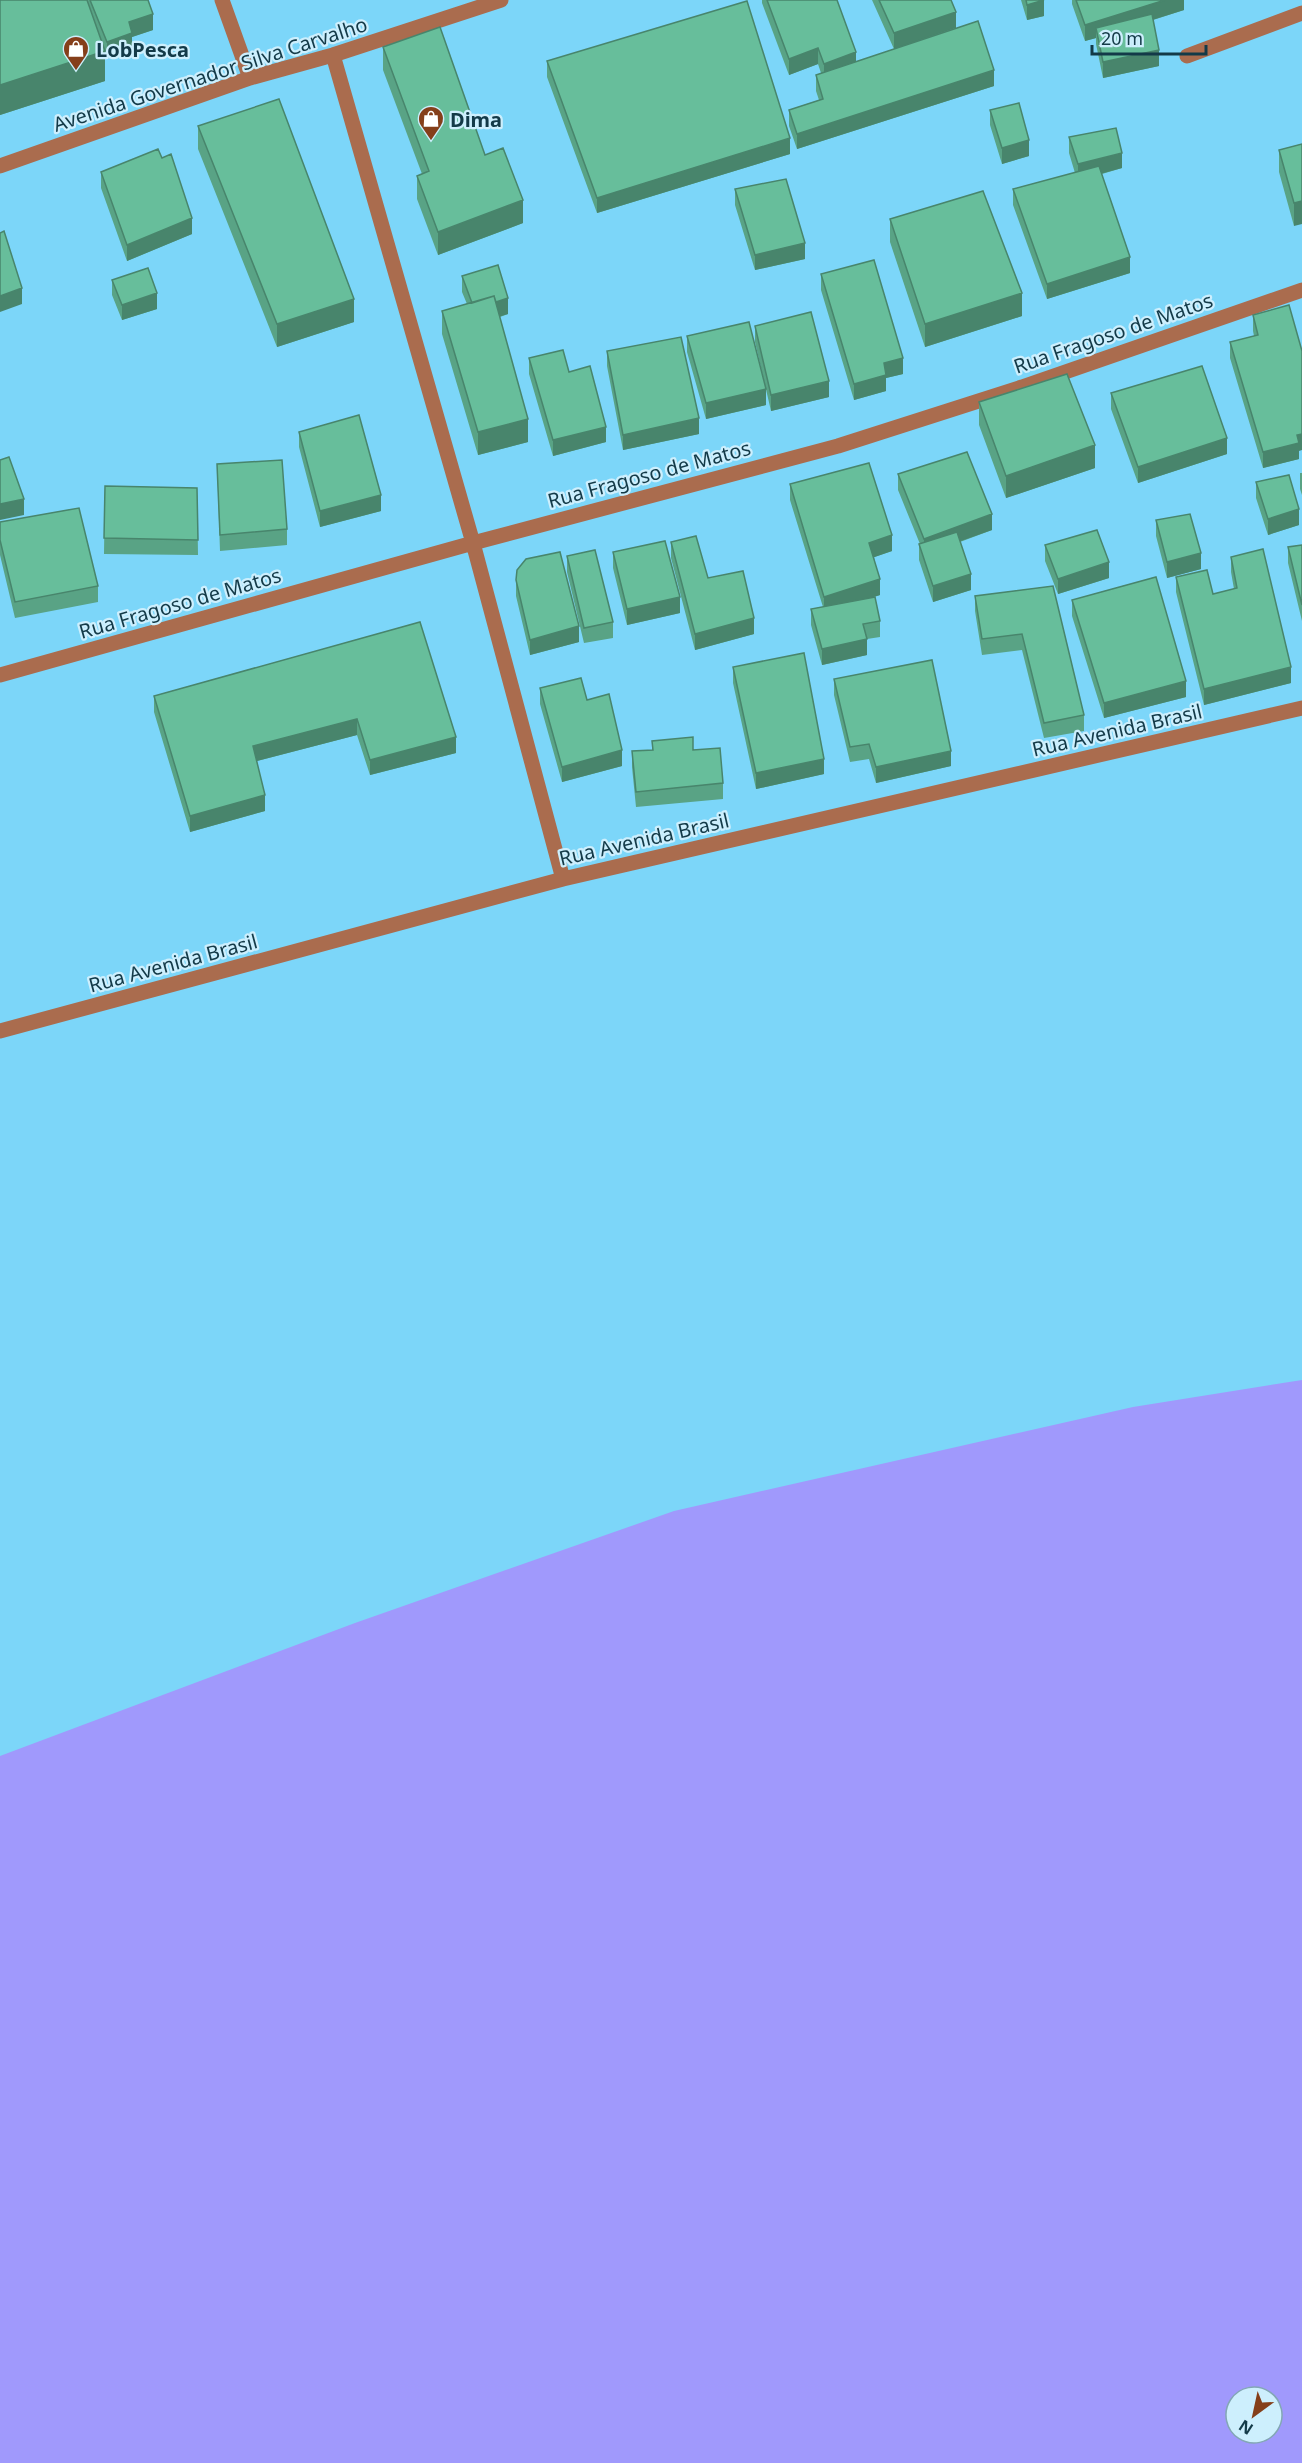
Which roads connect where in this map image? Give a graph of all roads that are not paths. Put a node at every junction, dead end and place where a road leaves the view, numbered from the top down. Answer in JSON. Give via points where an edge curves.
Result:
{"nodes":[{"id":1,"x":222,"y":0,"type":"edge"},
{"id":2,"x":501,"y":0,"type":"edge"},
{"id":3,"x":1302,"y":13,"type":"edge"},
{"id":4,"x":333,"y":56,"type":"junction"},
{"id":5,"x":1187,"y":56,"type":"dead end"},
{"id":6,"x":250,"y":78,"type":"junction"},
{"id":7,"x":0,"y":166,"type":"edge"},
{"id":8,"x":1302,"y":290,"type":"edge"},
{"id":9,"x":472,"y":543,"type":"junction"},
{"id":10,"x":0,"y":675,"type":"edge"},
{"id":11,"x":1302,"y":708,"type":"edge"},
{"id":12,"x":563,"y":879,"type":"junction"},
{"id":13,"x":0,"y":1031,"type":"edge"}],
"edges":[{"from":1,"to":6,"type":"street"},
{"from":2,"to":4,"type":"street","name":"Avenida Governador Silva Carvalho"},
{"from":3,"to":5,"type":"street"},
{"from":4,"to":6,"type":"street","name":"Avenida Governador Silva Carvalho"},
{"from":4,"to":9,"type":"street"},
{"from":6,"to":7,"type":"street","name":"Avenida Governador Silva Carvalho"},
{"from":8,"to":9,"type":"street","name":"Rua Fragoso de Matos","via":[[838,446]]},
{"from":9,"to":10,"type":"street","name":"Rua Fragoso de Matos"},
{"from":9,"to":12,"type":"street"},
{"from":11,"to":12,"type":"street","name":"Rua Avenida Brasil"},
{"from":12,"to":13,"type":"street","name":"Rua Avenida Brasil"}]}
